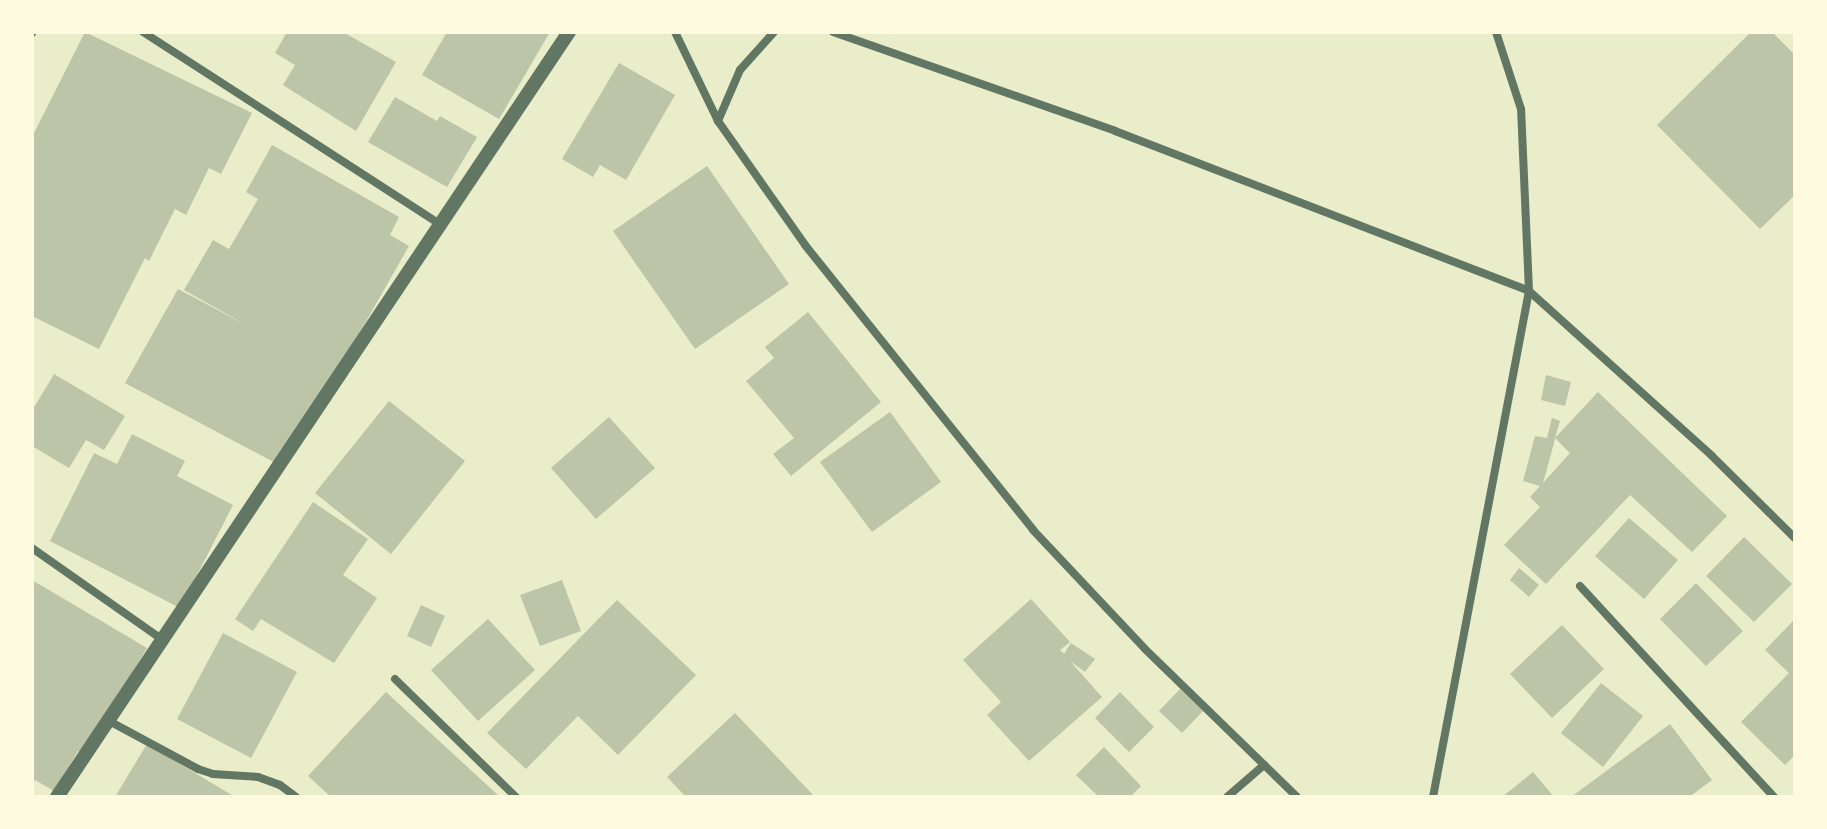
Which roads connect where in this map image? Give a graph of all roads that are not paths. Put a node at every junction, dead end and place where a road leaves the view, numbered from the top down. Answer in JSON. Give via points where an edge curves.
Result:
{"nodes":[{"id":1,"x":143,"y":32,"type":"edge"},
{"id":2,"x":569,"y":32,"type":"edge"},
{"id":3,"x":675,"y":32,"type":"edge"},
{"id":4,"x":774,"y":32,"type":"edge"},
{"id":5,"x":833,"y":32,"type":"edge"},
{"id":6,"x":1496,"y":32,"type":"edge"},
{"id":7,"x":718,"y":121,"type":"junction"},
{"id":8,"x":440,"y":224,"type":"junction"},
{"id":9,"x":1529,"y":291,"type":"junction"},
{"id":10,"x":1795,"y":538,"type":"edge"},
{"id":11,"x":32,"y":548,"type":"edge"},
{"id":12,"x":1580,"y":586,"type":"dead end"},
{"id":13,"x":163,"y":641,"type":"junction"},
{"id":14,"x":395,"y":679,"type":"dead end"},
{"id":15,"x":109,"y":721,"type":"junction"},
{"id":16,"x":1264,"y":765,"type":"junction"},
{"id":17,"x":57,"y":797,"type":"edge"},
{"id":18,"x":296,"y":797,"type":"edge"},
{"id":19,"x":516,"y":797,"type":"edge"},
{"id":20,"x":1227,"y":797,"type":"edge"},
{"id":21,"x":1297,"y":797,"type":"edge"},
{"id":22,"x":1433,"y":797,"type":"edge"},
{"id":23,"x":1774,"y":797,"type":"edge"}],
"edges":[{"from":1,"to":8,"type":"street"},
{"from":2,"to":8,"type":"street"},
{"from":3,"to":7,"type":"street"},
{"from":4,"to":7,"type":"street","via":[[740,70]]},
{"from":5,"to":9,"type":"street","via":[[1115,131]]},
{"from":6,"to":9,"type":"street","via":[[1521,109]]},
{"from":7,"to":16,"type":"street","via":[[805,245],[1033,530]]},
{"from":8,"to":13,"type":"street"},
{"from":9,"to":10,"type":"street"},
{"from":9,"to":22,"type":"street"},
{"from":11,"to":13,"type":"street"},
{"from":12,"to":23,"type":"street"},
{"from":13,"to":15,"type":"street"},
{"from":14,"to":19,"type":"street"},
{"from":15,"to":17,"type":"street"},
{"from":15,"to":18,"type":"street","via":[[198,769],[258,777]]},
{"from":16,"to":20,"type":"street"},
{"from":16,"to":21,"type":"street"}]}
